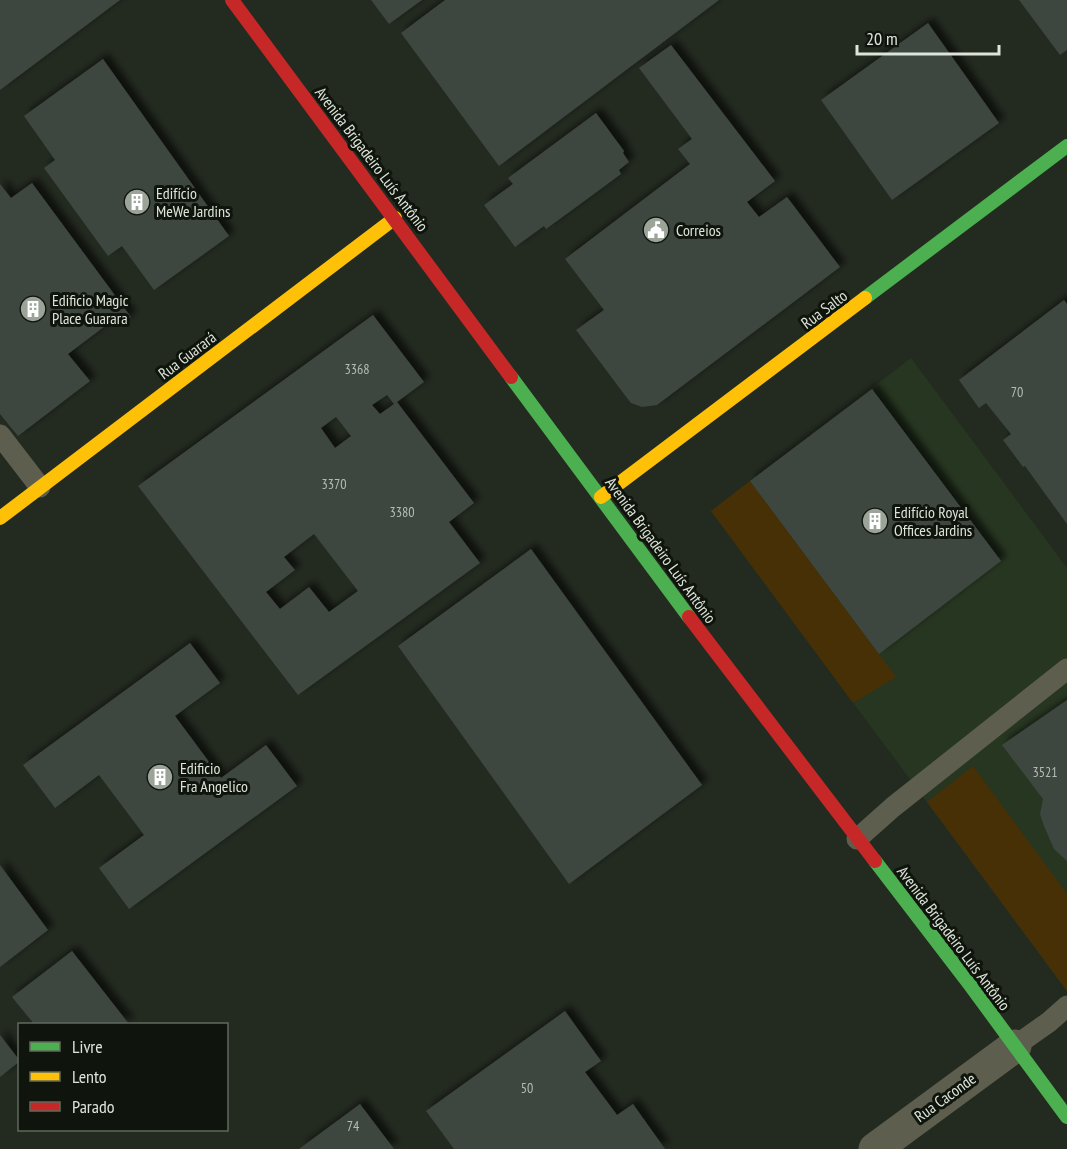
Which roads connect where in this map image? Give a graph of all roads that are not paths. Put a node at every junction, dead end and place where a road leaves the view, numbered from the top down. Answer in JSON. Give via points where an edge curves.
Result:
{"nodes":[{"id":1,"x":232,"y":0,"type":"edge"},
{"id":2,"x":1067,"y":146,"type":"edge"},
{"id":3,"x":395,"y":219,"type":"junction"},
{"id":4,"x":0,"y":435,"type":"edge"},
{"id":5,"x":40,"y":487,"type":"junction"},
{"id":6,"x":601,"y":497,"type":"junction"},
{"id":7,"x":0,"y":518,"type":"edge"},
{"id":8,"x":1067,"y":669,"type":"edge"},
{"id":9,"x":857,"y":839,"type":"junction"},
{"id":10,"x":1067,"y":1006,"type":"edge"},
{"id":11,"x":1015,"y":1046,"type":"junction"},
{"id":12,"x":1067,"y":1117,"type":"edge"},
{"id":13,"x":875,"y":1149,"type":"edge"}],
"edges":[{"from":1,"to":3,"type":"main road","name":"Avenida Brigadeiro Luís Antônio"},
{"from":2,"to":6,"type":"main road","name":"Rua Salto"},
{"from":3,"to":5,"type":"main road","name":"Rua Guarará"},
{"from":3,"to":6,"type":"main road","name":"Avenida Brigadeiro Luís Antônio"},
{"from":4,"to":5,"type":"lane"},
{"from":5,"to":7,"type":"main road","name":"Rua Guarará"},
{"from":6,"to":9,"type":"main road","name":"Avenida Brigadeiro Luís Antônio"},
{"from":8,"to":9,"type":"lane"},
{"from":9,"to":11,"type":"main road","name":"Avenida Brigadeiro Luís Antônio"},
{"from":10,"to":11,"type":"lane"},
{"from":11,"to":12,"type":"main road","name":"Avenida Brigadeiro Luís Antônio"},
{"from":11,"to":13,"type":"street","name":"Rua Caconde"}]}
